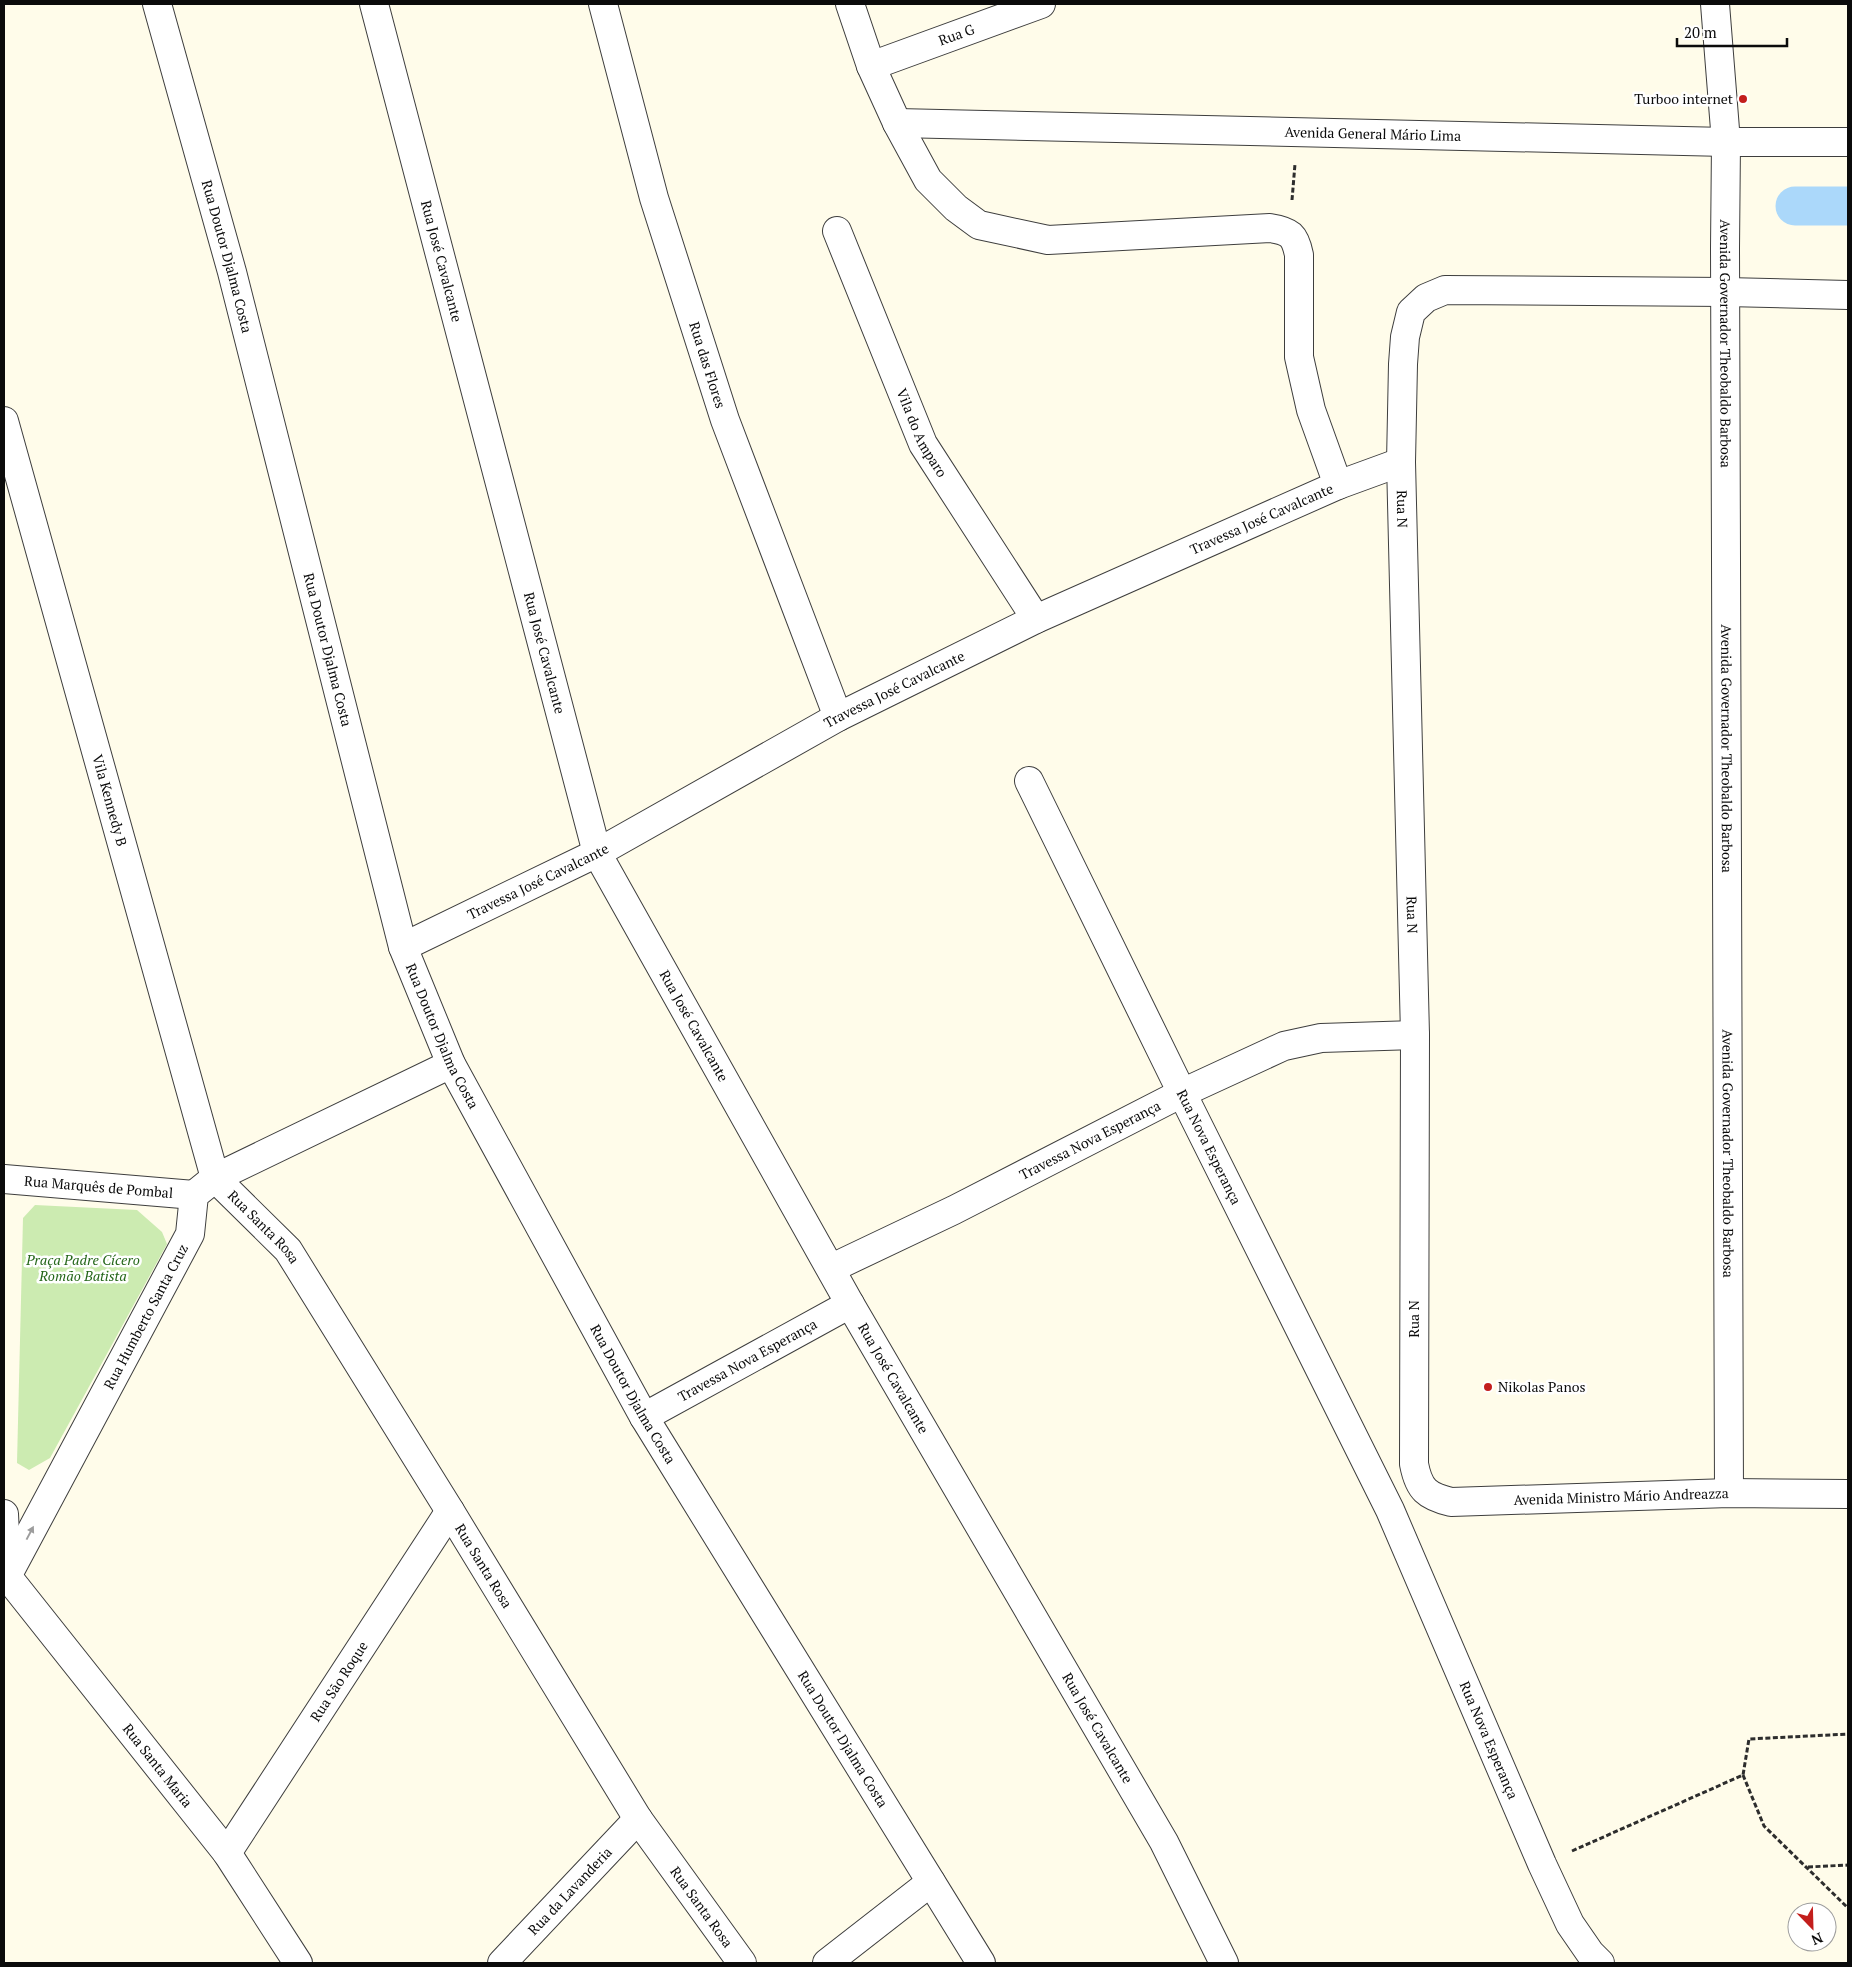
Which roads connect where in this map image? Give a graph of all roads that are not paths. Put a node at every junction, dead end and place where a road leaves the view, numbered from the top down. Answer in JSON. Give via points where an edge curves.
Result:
{"nodes":[{"id":1,"x":157,"y":4,"type":"edge"},
{"id":2,"x":374,"y":4,"type":"edge"},
{"id":3,"x":603,"y":4,"type":"edge"},
{"id":4,"x":850,"y":4,"type":"edge"},
{"id":5,"x":1041,"y":4,"type":"edge"},
{"id":6,"x":1715,"y":4,"type":"edge"},
{"id":7,"x":871,"y":66,"type":"junction"},
{"id":8,"x":897,"y":123,"type":"junction"},
{"id":9,"x":1848,"y":142,"type":"edge"},
{"id":10,"x":1726,"y":150,"type":"junction"},
{"id":11,"x":837,"y":231,"type":"dead end"},
{"id":12,"x":1726,"y":292,"type":"junction"},
{"id":13,"x":1848,"y":294,"type":"edge"},
{"id":14,"x":4,"y":421,"type":"edge"},
{"id":15,"x":1401,"y":462,"type":"junction"},
{"id":16,"x":1338,"y":485,"type":"junction"},
{"id":17,"x":1036,"y":619,"type":"junction"},
{"id":18,"x":838,"y":717,"type":"junction"},
{"id":19,"x":1029,"y":781,"type":"dead end"},
{"id":20,"x":597,"y":853,"type":"junction"},
{"id":21,"x":403,"y":947,"type":"junction"},
{"id":22,"x":1415,"y":1035,"type":"junction"},
{"id":23,"x":451,"y":1064,"type":"junction"},
{"id":24,"x":1182,"y":1094,"type":"junction"},
{"id":25,"x":215,"y":1178,"type":"junction"},
{"id":26,"x":4,"y":1179,"type":"edge"},
{"id":27,"x":194,"y":1195,"type":"junction"},
{"id":28,"x":832,"y":1268,"type":"junction"},
{"id":29,"x":850,"y":1304,"type":"junction"},
{"id":30,"x":644,"y":1417,"type":"junction"},
{"id":31,"x":1730,"y":1493,"type":"junction"},
{"id":32,"x":1848,"y":1494,"type":"edge"},
{"id":33,"x":1434,"y":1498,"type":"junction"},
{"id":34,"x":1390,"y":1510,"type":"junction"},
{"id":35,"x":450,"y":1511,"type":"junction"},
{"id":36,"x":4,"y":1514,"type":"edge"},
{"id":37,"x":5,"y":1579,"type":"edge"},
{"id":38,"x":638,"y":1819,"type":"junction"},
{"id":39,"x":227,"y":1853,"type":"junction"},
{"id":40,"x":931,"y":1882,"type":"junction"},
{"id":41,"x":298,"y":1963,"type":"edge"},
{"id":42,"x":502,"y":1963,"type":"edge"},
{"id":43,"x":742,"y":1963,"type":"edge"},
{"id":44,"x":827,"y":1963,"type":"edge"},
{"id":45,"x":981,"y":1963,"type":"edge"},
{"id":46,"x":1224,"y":1963,"type":"edge"},
{"id":47,"x":1600,"y":1963,"type":"edge"}],
"edges":[{"from":1,"to":21,"type":"street","name":"Rua Doutor Djalma Costa","via":[[232,272]]},
{"from":2,"to":20,"type":"street","name":"Rua José Cavalcante"},
{"from":3,"to":18,"type":"street","name":"Rua das Flores","via":[[654,198],[725,420]]},
{"from":4,"to":7,"type":"street"},
{"from":5,"to":7,"type":"street","name":"Rua G"},
{"from":6,"to":10,"type":"street","name":"Avenida Governador Theobaldo Barbosa"},
{"from":7,"to":8,"type":"street"},
{"from":8,"to":10,"type":"street","name":"Avenida General Mário Lima","via":[[1297,132]]},
{"from":8,"to":16,"type":"street","via":[[928,180],[979,225],[1048,240],[1270,228],[1283,230],[1295,244],[1299,357],[1311,410]]},
{"from":9,"to":10,"type":"street","name":"Avenida General Mário Lima"},
{"from":10,"to":12,"type":"street","name":"Avenida Governador Theobaldo Barbosa"},
{"from":11,"to":17,"type":"street","name":"Vila do Amparo","via":[[923,444]]},
{"from":12,"to":13,"type":"street"},
{"from":12,"to":15,"type":"street","name":"Rua N","via":[[1445,290],[1426,298],[1411,312],[1404,337]]},
{"from":12,"to":31,"type":"street","name":"Avenida Governador Theobaldo Barbosa"},
{"from":14,"to":25,"type":"street","name":"Vila Kennedy B"},
{"from":15,"to":16,"type":"street","name":"Travessa José Cavalcante"},
{"from":15,"to":22,"type":"street","name":"Rua N"},
{"from":16,"to":17,"type":"street","name":"Travessa José Cavalcante"},
{"from":17,"to":18,"type":"street","name":"Travessa José Cavalcante"},
{"from":18,"to":20,"type":"street","name":"Travessa José Cavalcante"},
{"from":19,"to":24,"type":"street","name":"Rua Nova Esperança"},
{"from":20,"to":21,"type":"street","name":"Travessa José Cavalcante"},
{"from":20,"to":28,"type":"street","name":"Rua José Cavalcante"},
{"from":21,"to":23,"type":"street","name":"Rua Doutor Djalma Costa"},
{"from":22,"to":24,"type":"street","name":"Travessa Nova Esperança","via":[[1321,1038],[1284,1046]]},
{"from":22,"to":33,"type":"street","name":"Rua N","via":[[1414,1464],[1420,1484]]},
{"from":23,"to":25,"type":"street"},
{"from":23,"to":30,"type":"street","name":"Rua Doutor Djalma Costa"},
{"from":24,"to":28,"type":"street","name":"Travessa Nova Esperança"},
{"from":24,"to":34,"type":"street","name":"Rua Nova Esperança"},
{"from":25,"to":27,"type":"street"},
{"from":25,"to":35,"type":"street","name":"Rua Santa Rosa","via":[[288,1250]]},
{"from":26,"to":27,"type":"street","name":"Rua Marquês de Pombal"},
{"from":37,"to":27,"type":"street","name":"Rua Humberto Santa Cruz","one_way":true,"via":[[190,1234]]},
{"from":28,"to":29,"type":"street","name":"Rua José Cavalcante"},
{"from":29,"to":30,"type":"street","name":"Travessa Nova Esperança"},
{"from":29,"to":46,"type":"street","name":"Rua José Cavalcante","via":[[1164,1842]]},
{"from":30,"to":40,"type":"street","name":"Rua Doutor Djalma Costa"},
{"from":31,"to":32,"type":"street","name":"Avenida Ministro Mário Andreazza"},
{"from":31,"to":33,"type":"street","name":"Avenida Ministro Mário Andreazza","via":[[1451,1502]]},
{"from":33,"to":34,"type":"street"},
{"from":34,"to":47,"type":"street","name":"Rua Nova Esperança","via":[[1542,1864],[1570,1924]]},
{"from":35,"to":38,"type":"street","name":"Rua Santa Rosa"},
{"from":35,"to":39,"type":"street","name":"Rua São Roque"},
{"from":36,"to":37,"type":"street"},
{"from":37,"to":39,"type":"street","name":"Rua Santa Maria"},
{"from":38,"to":42,"type":"street","name":"Rua da Lavanderia"},
{"from":38,"to":43,"type":"street","name":"Rua Santa Rosa"},
{"from":39,"to":41,"type":"street","name":"Rua Santa Maria"},
{"from":40,"to":44,"type":"street"},
{"from":40,"to":45,"type":"street","name":"Rua Doutor Djalma Costa"}]}
